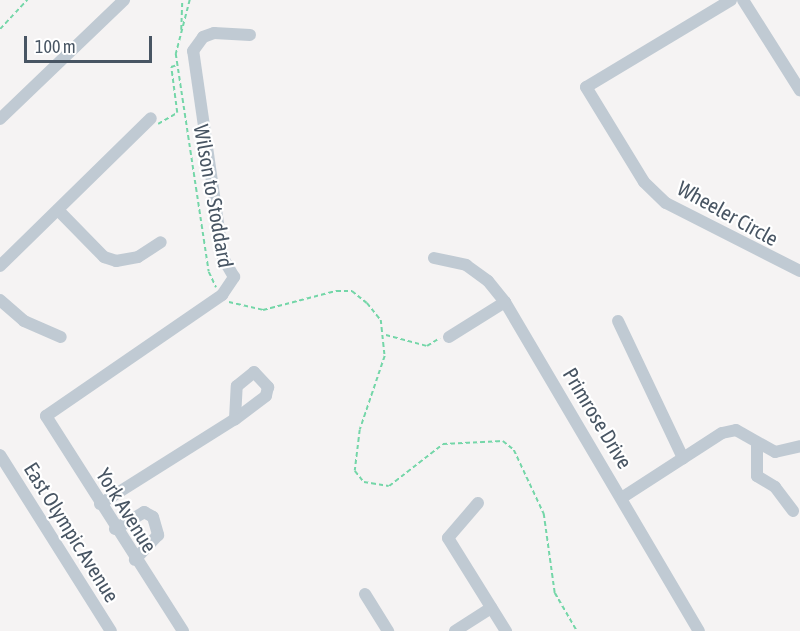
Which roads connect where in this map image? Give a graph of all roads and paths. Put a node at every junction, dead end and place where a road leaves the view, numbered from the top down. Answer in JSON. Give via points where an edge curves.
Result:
{"nodes":[{"id":1,"x":27,"y":0,"type":"edge"},
{"id":2,"x":124,"y":0,"type":"edge"},
{"id":3,"x":182,"y":0,"type":"edge"},
{"id":4,"x":190,"y":0,"type":"edge"},
{"id":5,"x":731,"y":0,"type":"edge"},
{"id":6,"x":743,"y":0,"type":"edge"},
{"id":7,"x":0,"y":29,"type":"edge"},
{"id":8,"x":182,"y":31,"type":"junction"},
{"id":9,"x":250,"y":35,"type":"dead end"},
{"id":10,"x":177,"y":65,"type":"junction"},
{"id":11,"x":800,"y":90,"type":"edge"},
{"id":12,"x":150,"y":118,"type":"joint"},
{"id":13,"x":0,"y":119,"type":"edge"},
{"id":14,"x":58,"y":210,"type":"junction"},
{"id":15,"x":161,"y":242,"type":"dead end"},
{"id":16,"x":434,"y":258,"type":"dead end"},
{"id":17,"x":0,"y":266,"type":"edge"},
{"id":18,"x":800,"y":271,"type":"edge"},
{"id":19,"x":222,"y":295,"type":"junction"},
{"id":20,"x":0,"y":300,"type":"edge"},
{"id":21,"x":505,"y":302,"type":"junction"},
{"id":22,"x":618,"y":321,"type":"dead end"},
{"id":23,"x":386,"y":335,"type":"junction"},
{"id":24,"x":61,"y":337,"type":"dead end"},
{"id":25,"x":449,"y":337,"type":"joint"},
{"id":26,"x":235,"y":419,"type":"dead end"},
{"id":27,"x":757,"y":444,"type":"junction"},
{"id":28,"x":800,"y":446,"type":"edge"},
{"id":29,"x":0,"y":455,"type":"edge"},
{"id":30,"x":683,"y":458,"type":"junction"},
{"id":31,"x":623,"y":497,"type":"junction"},
{"id":32,"x":100,"y":504,"type":"junction"},
{"id":33,"x":478,"y":504,"type":"dead end"},
{"id":34,"x":793,"y":511,"type":"dead end"},
{"id":35,"x":115,"y":529,"type":"junction"},
{"id":36,"x":135,"y":560,"type":"junction"},
{"id":37,"x":365,"y":594,"type":"dead end"},
{"id":38,"x":492,"y":608,"type":"junction"},
{"id":39,"x":111,"y":631,"type":"edge"},
{"id":40,"x":183,"y":631,"type":"edge"},
{"id":41,"x":388,"y":631,"type":"edge"},
{"id":42,"x":455,"y":631,"type":"edge"},
{"id":43,"x":506,"y":631,"type":"edge"},
{"id":44,"x":577,"y":631,"type":"edge"},
{"id":45,"x":699,"y":631,"type":"edge"}],
"edges":[{"from":1,"to":7,"type":"path"},
{"from":2,"to":13,"type":"street"},
{"from":3,"to":8,"type":"path","via":[[177,29]]},
{"from":4,"to":8,"type":"path","name":"Wilson to Stoddard"},
{"from":5,"to":18,"type":"street","name":"Wheeler Circle","via":[[586,87],[644,182],[666,203]]},
{"from":6,"to":11,"type":"street"},
{"from":8,"to":10,"type":"path","name":"Wilson to Stoddard"},
{"from":9,"to":19,"type":"street","via":[[203,36],[193,51],[223,258],[234,277]]},
{"from":10,"to":12,"type":"path","via":[[171,67],[177,113],[160,126]]},
{"from":10,"to":19,"type":"path","name":"Wilson to Stoddard","via":[[209,272]]},
{"from":12,"to":14,"type":"street"},
{"from":14,"to":15,"type":"street","via":[[86,242],[116,261],[138,257]]},
{"from":14,"to":17,"type":"street"},
{"from":16,"to":21,"type":"street","name":"Primrose Drive","via":[[466,266],[488,280]]},
{"from":19,"to":23,"type":"path","name":"Wilson to Stoddard","via":[[232,305],[263,310],[352,291],[381,321]]},
{"from":19,"to":32,"type":"street","name":"York Avenue","via":[[52,408],[46,416]]},
{"from":20,"to":24,"type":"street","via":[[24,321]]},
{"from":21,"to":25,"type":"street"},
{"from":21,"to":31,"type":"street","name":"Primrose Drive"},
{"from":22,"to":30,"type":"street"},
{"from":23,"to":25,"type":"path","via":[[427,346]]},
{"from":23,"to":44,"type":"path","via":[[376,388],[354,458],[355,471],[364,482],[389,486],[443,444],[503,441],[514,450],[544,514],[555,593]]},
{"from":26,"to":32,"type":"street"},
{"from":27,"to":28,"type":"street","via":[[775,452]]},
{"from":27,"to":30,"type":"street","via":[[736,429]]},
{"from":27,"to":34,"type":"street","via":[[757,476],[775,487]]},
{"from":29,"to":39,"type":"street","name":"East Olympic Avenue"},
{"from":30,"to":31,"type":"street"},
{"from":31,"to":45,"type":"street","name":"Primrose Drive"},
{"from":32,"to":35,"type":"street","name":"York Avenue"},
{"from":33,"to":38,"type":"street","via":[[448,538]]},
{"from":35,"to":36,"type":"street","name":"York Avenue"},
{"from":35,"to":36,"type":"street","via":[[144,512],[153,517],[158,535]]},
{"from":36,"to":40,"type":"street","name":"York Avenue"},
{"from":37,"to":41,"type":"street"},
{"from":38,"to":42,"type":"street"},
{"from":38,"to":43,"type":"street"}]}
